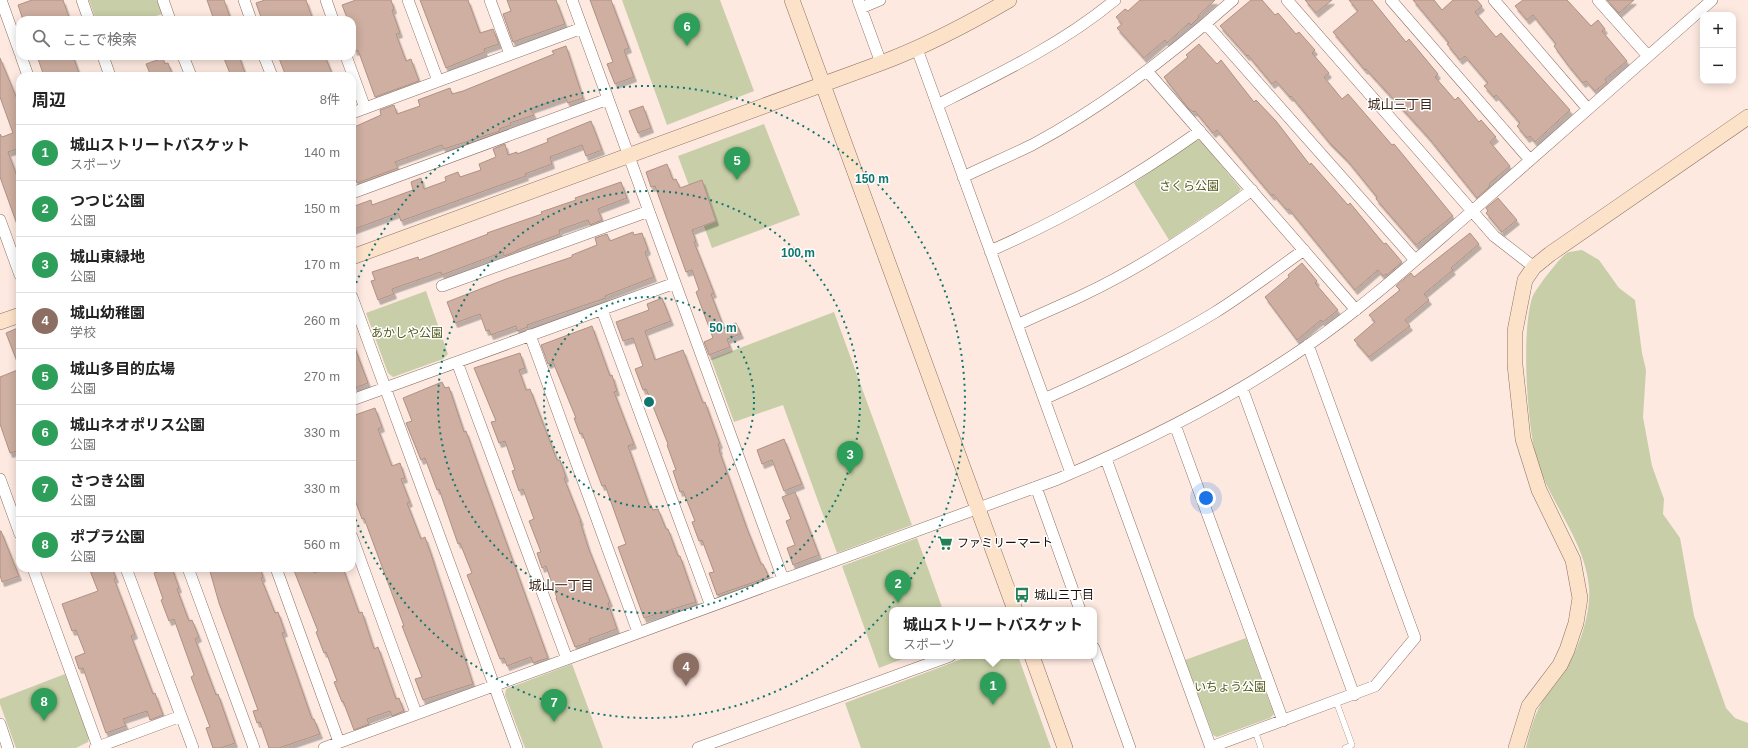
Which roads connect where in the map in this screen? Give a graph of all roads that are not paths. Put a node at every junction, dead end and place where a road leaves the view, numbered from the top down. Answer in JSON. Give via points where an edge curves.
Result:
{"nodes":[{"id":1,"x":0,"y":0,"type":"edge"},
{"id":2,"x":82,"y":0,"type":"edge"},
{"id":3,"x":163,"y":0,"type":"edge"},
{"id":4,"x":244,"y":0,"type":"edge"},
{"id":5,"x":326,"y":0,"type":"edge"},
{"id":6,"x":408,"y":0,"type":"edge"},
{"id":7,"x":490,"y":0,"type":"edge"},
{"id":8,"x":572,"y":0,"type":"edge"},
{"id":9,"x":792,"y":0,"type":"edge"},
{"id":10,"x":880,"y":0,"type":"edge"},
{"id":11,"x":1009,"y":0,"type":"edge"},
{"id":12,"x":1115,"y":0,"type":"edge"},
{"id":13,"x":1233,"y":0,"type":"edge"},
{"id":14,"x":1287,"y":0,"type":"edge"},
{"id":15,"x":1391,"y":0,"type":"edge"},
{"id":16,"x":1494,"y":0,"type":"edge"},
{"id":17,"x":1598,"y":0,"type":"edge"},
{"id":18,"x":1706,"y":2,"type":"edge"},
{"id":19,"x":860,"y":4,"type":"edge"},
{"id":20,"x":88,"y":16,"type":"edge"},
{"id":21,"x":169,"y":16,"type":"edge"},
{"id":22,"x":250,"y":16,"type":"edge"},
{"id":23,"x":332,"y":16,"type":"edge"},
{"id":24,"x":1206,"y":24,"type":"junction"},
{"id":25,"x":582,"y":28,"type":"junction"},
{"id":26,"x":16,"y":44,"type":"edge"},
{"id":27,"x":917,"y":49,"type":"junction"},
{"id":28,"x":510,"y":54,"type":"junction"},
{"id":29,"x":1648,"y":56,"type":"junction"},
{"id":30,"x":22,"y":60,"type":"edge"},
{"id":31,"x":104,"y":60,"type":"edge"},
{"id":32,"x":185,"y":60,"type":"edge"},
{"id":33,"x":266,"y":60,"type":"edge"},
{"id":34,"x":348,"y":60,"type":"edge"},
{"id":35,"x":881,"y":63,"type":"junction"},
{"id":36,"x":1147,"y":71,"type":"junction"},
{"id":37,"x":26,"y":72,"type":"edge"},
{"id":38,"x":109,"y":72,"type":"edge"},
{"id":39,"x":189,"y":72,"type":"edge"},
{"id":40,"x":270,"y":72,"type":"edge"},
{"id":41,"x":352,"y":72,"type":"edge"},
{"id":42,"x":438,"y":81,"type":"junction"},
{"id":43,"x":356,"y":82,"type":"edge"},
{"id":44,"x":822,"y":84,"type":"junction"},
{"id":45,"x":608,"y":99,"type":"junction"},
{"id":46,"x":937,"y":105,"type":"junction"},
{"id":47,"x":366,"y":108,"type":"junction"},
{"id":48,"x":1588,"y":108,"type":"junction"},
{"id":49,"x":356,"y":112,"type":"edge"},
{"id":50,"x":1748,"y":117,"type":"edge"},
{"id":51,"x":1200,"y":131,"type":"junction"},
{"id":52,"x":628,"y":156,"type":"junction"},
{"id":53,"x":1530,"y":160,"type":"junction"},
{"id":54,"x":963,"y":177,"type":"junction"},
{"id":55,"x":1252,"y":190,"type":"junction"},
{"id":56,"x":356,"y":192,"type":"edge"},
{"id":57,"x":649,"y":211,"type":"junction"},
{"id":58,"x":1472,"y":211,"type":"junction"},
{"id":59,"x":0,"y":220,"type":"edge"},
{"id":60,"x":1304,"y":250,"type":"junction"},
{"id":61,"x":990,"y":251,"type":"junction"},
{"id":62,"x":356,"y":256,"type":"edge"},
{"id":63,"x":1415,"y":260,"type":"junction"},
{"id":64,"x":16,"y":264,"type":"edge"},
{"id":65,"x":1534,"y":267,"type":"junction"},
{"id":66,"x":675,"y":283,"type":"junction"},
{"id":67,"x":442,"y":286,"type":"dead end"},
{"id":68,"x":602,"y":310,"type":"junction"},
{"id":69,"x":1356,"y":310,"type":"junction"},
{"id":70,"x":16,"y":316,"type":"edge"},
{"id":71,"x":356,"y":318,"type":"edge"},
{"id":72,"x":0,"y":322,"type":"edge"},
{"id":73,"x":1017,"y":325,"type":"junction"},
{"id":74,"x":530,"y":335,"type":"junction"},
{"id":75,"x":1308,"y":345,"type":"junction"},
{"id":76,"x":458,"y":362,"type":"junction"},
{"id":77,"x":385,"y":388,"type":"junction"},
{"id":78,"x":1242,"y":388,"type":"junction"},
{"id":79,"x":356,"y":399,"type":"edge"},
{"id":80,"x":1044,"y":399,"type":"junction"},
{"id":81,"x":1176,"y":425,"type":"junction"},
{"id":82,"x":1106,"y":459,"type":"junction"},
{"id":83,"x":1071,"y":473,"type":"junction"},
{"id":84,"x":0,"y":479,"type":"edge"},
{"id":85,"x":1036,"y":487,"type":"junction"},
{"id":86,"x":977,"y":508,"type":"junction"},
{"id":87,"x":16,"y":523,"type":"edge"},
{"id":88,"x":356,"y":548,"type":"edge"},
{"id":89,"x":34,"y":572,"type":"edge"},
{"id":90,"x":127,"y":572,"type":"edge"},
{"id":91,"x":189,"y":572,"type":"edge"},
{"id":92,"x":277,"y":572,"type":"edge"},
{"id":93,"x":783,"y":579,"type":"junction"},
{"id":94,"x":711,"y":606,"type":"junction"},
{"id":95,"x":1014,"y":607,"type":"edge"},
{"id":96,"x":1079,"y":607,"type":"edge"},
{"id":97,"x":638,"y":632,"type":"junction"},
{"id":98,"x":1097,"y":656,"type":"edge"},
{"id":99,"x":567,"y":659,"type":"junction"},
{"id":100,"x":942,"y":659,"type":"edge"},
{"id":101,"x":1033,"y":659,"type":"edge"},
{"id":102,"x":494,"y":685,"type":"junction"},
{"id":103,"x":1354,"y":695,"type":"junction"},
{"id":104,"x":1336,"y":701,"type":"junction"},
{"id":105,"x":416,"y":713,"type":"junction"},
{"id":106,"x":181,"y":716,"type":"junction"},
{"id":107,"x":1283,"y":721,"type":"junction"},
{"id":108,"x":0,"y":724,"type":"edge"},
{"id":109,"x":1255,"y":731,"type":"junction"},
{"id":110,"x":339,"y":742,"type":"junction"},
{"id":111,"x":96,"y":747,"type":"edge"},
{"id":112,"x":8,"y":748,"type":"edge"},
{"id":113,"x":193,"y":748,"type":"edge"},
{"id":114,"x":254,"y":748,"type":"edge"},
{"id":115,"x":324,"y":748,"type":"edge"},
{"id":116,"x":517,"y":748,"type":"edge"},
{"id":117,"x":698,"y":748,"type":"edge"},
{"id":118,"x":1065,"y":748,"type":"edge"},
{"id":119,"x":1130,"y":748,"type":"edge"},
{"id":120,"x":1211,"y":748,"type":"edge"},
{"id":121,"x":1261,"y":748,"type":"edge"},
{"id":122,"x":1345,"y":748,"type":"edge"},
{"id":123,"x":1516,"y":748,"type":"edge"}],
"edges":[{"from":1,"to":26,"type":"street"},
{"from":2,"to":20,"type":"street"},
{"from":3,"to":21,"type":"street"},
{"from":4,"to":22,"type":"street"},
{"from":5,"to":23,"type":"street"},
{"from":6,"to":42,"type":"street"},
{"from":7,"to":28,"type":"street"},
{"from":8,"to":25,"type":"street"},
{"from":9,"to":44,"type":"street"},
{"from":10,"to":19,"type":"street"},
{"from":11,"to":27,"type":"street","via":[[965,26]]},
{"from":12,"to":46,"type":"street","via":[[1029,59]]},
{"from":13,"to":24,"type":"street"},
{"from":14,"to":58,"type":"street"},
{"from":15,"to":53,"type":"street"},
{"from":16,"to":48,"type":"street"},
{"from":17,"to":29,"type":"street"},
{"from":18,"to":29,"type":"street"},
{"from":19,"to":35,"type":"street"},
{"from":24,"to":36,"type":"street"},
{"from":24,"to":63,"type":"street"},
{"from":25,"to":28,"type":"street"},
{"from":25,"to":45,"type":"street"},
{"from":27,"to":35,"type":"street"},
{"from":27,"to":46,"type":"street"},
{"from":28,"to":42,"type":"street"},
{"from":29,"to":48,"type":"street"},
{"from":30,"to":37,"type":"street"},
{"from":31,"to":38,"type":"street"},
{"from":32,"to":39,"type":"street"},
{"from":33,"to":40,"type":"street"},
{"from":34,"to":41,"type":"street"},
{"from":35,"to":44,"type":"street"},
{"from":36,"to":51,"type":"street"},
{"from":36,"to":54,"type":"street","via":[[1063,127]]},
{"from":42,"to":47,"type":"street"},
{"from":43,"to":47,"type":"street"},
{"from":44,"to":52,"type":"street"},
{"from":44,"to":86,"type":"street"},
{"from":45,"to":52,"type":"street"},
{"from":45,"to":56,"type":"street"},
{"from":46,"to":54,"type":"street"},
{"from":47,"to":49,"type":"street"},
{"from":48,"to":53,"type":"street"},
{"from":50,"to":65,"type":"street"},
{"from":51,"to":55,"type":"street"},
{"from":51,"to":61,"type":"street","via":[[1103,195],[1038,230]]},
{"from":52,"to":57,"type":"street"},
{"from":52,"to":62,"type":"street"},
{"from":53,"to":58,"type":"street"},
{"from":54,"to":61,"type":"street"},
{"from":55,"to":60,"type":"street"},
{"from":55,"to":73,"type":"street","via":[[1170,247],[1082,296]]},
{"from":57,"to":66,"type":"street"},
{"from":57,"to":67,"type":"street"},
{"from":58,"to":63,"type":"street"},
{"from":58,"to":65,"type":"street","via":[[1494,236]]},
{"from":59,"to":64,"type":"street"},
{"from":60,"to":69,"type":"street"},
{"from":60,"to":80,"type":"street","via":[[1246,292],[1182,332],[1117,366]]},
{"from":61,"to":73,"type":"street"},
{"from":63,"to":69,"type":"street"},
{"from":65,"to":123,"type":"street","via":[[1525,280],[1515,331],[1515,365],[1523,439],[1539,490],[1573,560],[1580,598],[1576,623],[1567,650],[1560,665],[1529,706]]},
{"from":66,"to":68,"type":"street"},
{"from":66,"to":93,"type":"street"},
{"from":68,"to":74,"type":"street"},
{"from":68,"to":94,"type":"street"},
{"from":69,"to":75,"type":"street"},
{"from":70,"to":72,"type":"street"},
{"from":71,"to":77,"type":"street"},
{"from":73,"to":80,"type":"street"},
{"from":74,"to":76,"type":"street"},
{"from":74,"to":97,"type":"street"},
{"from":75,"to":78,"type":"street"},
{"from":75,"to":103,"type":"street","via":[[1414,638],[1375,686]]},
{"from":76,"to":77,"type":"street"},
{"from":76,"to":99,"type":"street"},
{"from":77,"to":79,"type":"street"},
{"from":77,"to":102,"type":"street"},
{"from":78,"to":81,"type":"street"},
{"from":78,"to":103,"type":"street"},
{"from":80,"to":83,"type":"street"},
{"from":81,"to":82,"type":"street"},
{"from":81,"to":107,"type":"street"},
{"from":82,"to":83,"type":"street"},
{"from":82,"to":120,"type":"street"},
{"from":83,"to":85,"type":"street"},
{"from":84,"to":87,"type":"street"},
{"from":85,"to":86,"type":"street"},
{"from":85,"to":96,"type":"street"},
{"from":86,"to":93,"type":"street"},
{"from":86,"to":95,"type":"street"},
{"from":88,"to":105,"type":"street"},
{"from":89,"to":111,"type":"street"},
{"from":90,"to":106,"type":"street"},
{"from":91,"to":114,"type":"street"},
{"from":92,"to":110,"type":"street"},
{"from":93,"to":94,"type":"street"},
{"from":94,"to":97,"type":"street"},
{"from":97,"to":99,"type":"street"},
{"from":98,"to":119,"type":"street"},
{"from":99,"to":102,"type":"street"},
{"from":100,"to":117,"type":"street"},
{"from":101,"to":118,"type":"street"},
{"from":102,"to":105,"type":"street"},
{"from":102,"to":116,"type":"street"},
{"from":103,"to":104,"type":"street"},
{"from":104,"to":107,"type":"street"},
{"from":104,"to":122,"type":"lane","via":[[1352,745]]},
{"from":105,"to":110,"type":"street"},
{"from":106,"to":111,"type":"street"},
{"from":106,"to":113,"type":"street"},
{"from":107,"to":109,"type":"street"},
{"from":108,"to":112,"type":"street"},
{"from":109,"to":120,"type":"street"},
{"from":109,"to":121,"type":"lane"},
{"from":110,"to":115,"type":"street"}]}
